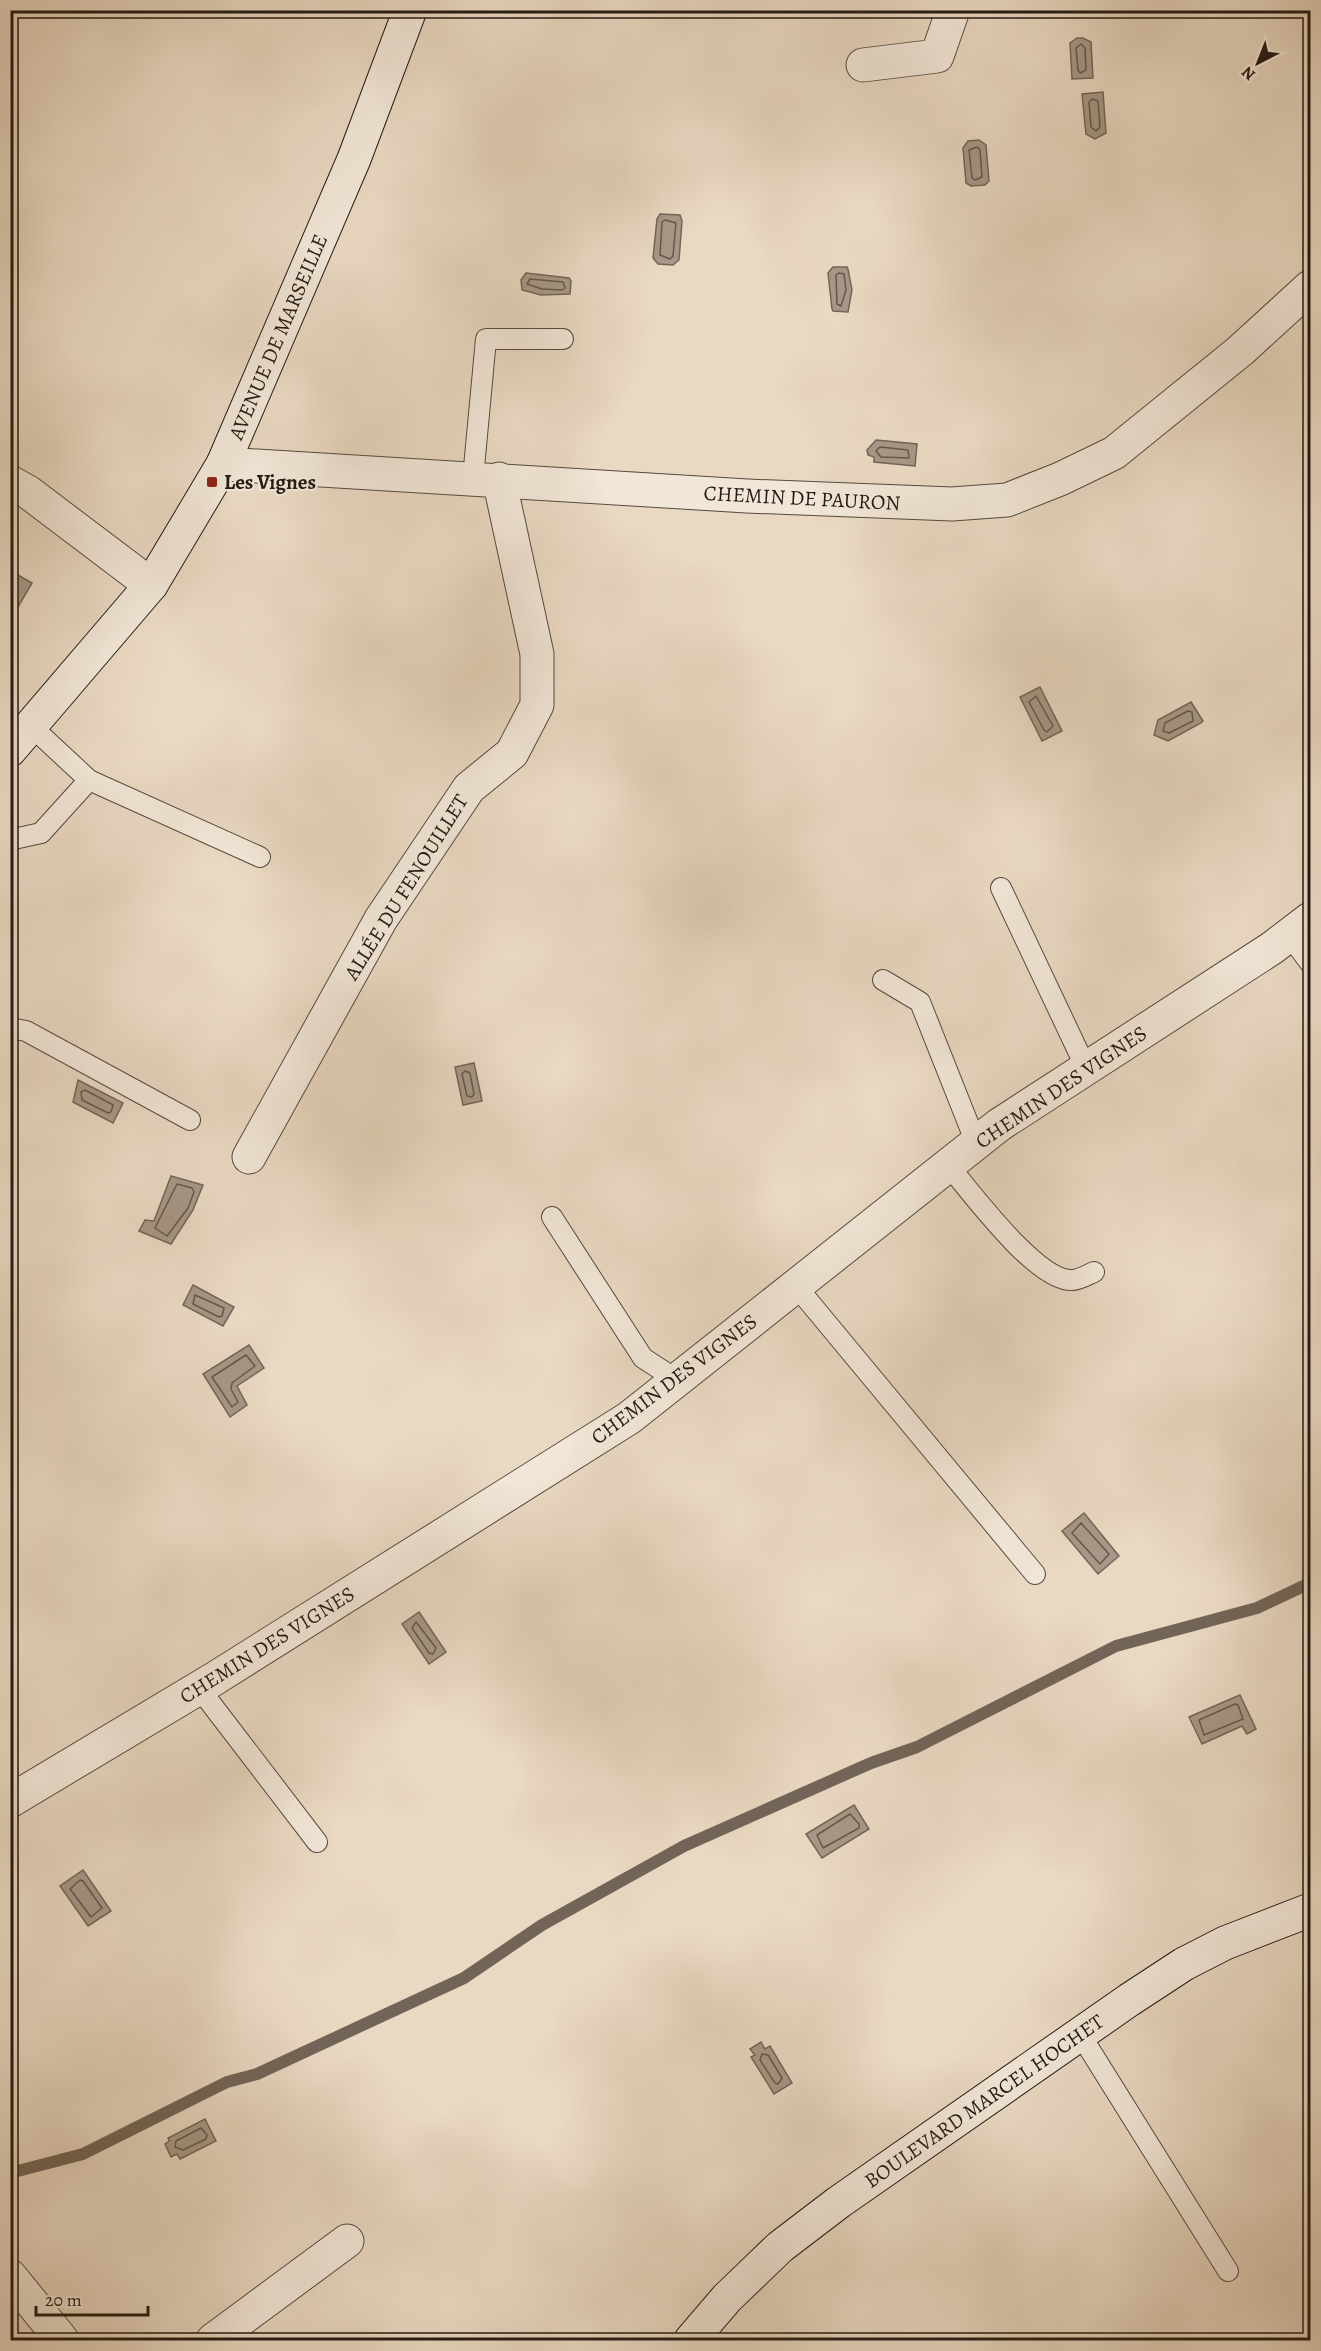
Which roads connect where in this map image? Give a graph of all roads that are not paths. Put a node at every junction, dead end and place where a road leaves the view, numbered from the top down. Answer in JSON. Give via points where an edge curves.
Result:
{"nodes":[{"id":1,"x":410,"y":10,"type":"edge"},
{"id":2,"x":953,"y":10,"type":"edge"},
{"id":3,"x":863,"y":65,"type":"dead end"},
{"id":4,"x":1311,"y":287,"type":"edge"},
{"id":5,"x":563,"y":339,"type":"dead end"},
{"id":6,"x":223,"y":465,"type":"junction"},
{"id":7,"x":486,"y":479,"type":"junction"},
{"id":8,"x":10,"y":482,"type":"edge"},
{"id":9,"x":151,"y":585,"type":"junction"},
{"id":10,"x":21,"y":738,"type":"edge"},
{"id":11,"x":89,"y":780,"type":"junction"},
{"id":12,"x":10,"y":843,"type":"edge"},
{"id":13,"x":260,"y":857,"type":"dead end"},
{"id":14,"x":1001,"y":888,"type":"dead end"},
{"id":15,"x":1300,"y":927,"type":"edge"},
{"id":16,"x":1311,"y":963,"type":"edge"},
{"id":17,"x":883,"y":980,"type":"dead end"},
{"id":18,"x":10,"y":1028,"type":"edge"},
{"id":19,"x":1086,"y":1068,"type":"junction"},
{"id":20,"x":190,"y":1120,"type":"dead end"},
{"id":21,"x":976,"y":1143,"type":"junction"},
{"id":22,"x":249,"y":1157,"type":"dead end"},
{"id":23,"x":948,"y":1166,"type":"junction"},
{"id":24,"x":552,"y":1217,"type":"dead end"},
{"id":25,"x":1094,"y":1272,"type":"dead end"},
{"id":26,"x":796,"y":1286,"type":"junction"},
{"id":27,"x":677,"y":1380,"type":"junction"},
{"id":28,"x":1035,"y":1574,"type":"dead end"},
{"id":29,"x":199,"y":1688,"type":"junction"},
{"id":30,"x":10,"y":1801,"type":"edge"},
{"id":31,"x":317,"y":1842,"type":"dead end"},
{"id":32,"x":1311,"y":1910,"type":"edge"},
{"id":33,"x":1080,"y":2034,"type":"junction"},
{"id":34,"x":347,"y":2241,"type":"dead end"},
{"id":35,"x":1228,"y":2271,"type":"dead end"},
{"id":36,"x":10,"y":2276,"type":"edge"},
{"id":37,"x":62,"y":2340,"type":"edge"},
{"id":38,"x":213,"y":2340,"type":"edge"},
{"id":39,"x":691,"y":2340,"type":"edge"}],
"edges":[{"from":1,"to":6,"type":"street","name":"AVENUE DE MARSEILLE","via":[[354,159]]},
{"from":2,"to":3,"type":"street","via":[[937,56]]},
{"from":4,"to":7,"type":"street","name":"CHEMIN DE PAURON","via":[[1240,351],[1114,453],[1006,500],[952,504],[747,496]]},
{"from":5,"to":7,"type":"lane","via":[[486,339]]},
{"from":6,"to":7,"type":"street","name":"CHEMIN DE PAURON"},
{"from":6,"to":9,"type":"street","name":"AVENUE DE MARSEILLE"},
{"from":7,"to":22,"type":"street","name":"ALLÉE DU FENOUILLET","via":[[537,654],[537,705],[512,753],[469,788],[381,920]]},
{"from":8,"to":9,"type":"street"},
{"from":9,"to":10,"type":"street","name":"AVENUE DE MARSEILLE"},
{"from":10,"to":11,"type":"lane"},
{"from":11,"to":12,"type":"lane","via":[[41,833]]},
{"from":11,"to":13,"type":"lane"},
{"from":14,"to":19,"type":"lane"},
{"from":15,"to":16,"type":"lane"},
{"from":15,"to":19,"type":"street","name":"CHEMIN DES VIGNES"},
{"from":17,"to":21,"type":"lane","via":[[920,1002]]},
{"from":18,"to":20,"type":"lane","via":[[26,1031]]},
{"from":19,"to":21,"type":"street","name":"CHEMIN DES VIGNES"},
{"from":21,"to":23,"type":"street","name":"CHEMIN DES VIGNES"},
{"from":23,"to":25,"type":"lane","via":[[1030,1260],[1071,1280]]},
{"from":23,"to":26,"type":"street","name":"CHEMIN DES VIGNES"},
{"from":24,"to":27,"type":"lane","via":[[643,1358]]},
{"from":26,"to":27,"type":"street","name":"CHEMIN DES VIGNES"},
{"from":26,"to":28,"type":"lane"},
{"from":27,"to":29,"type":"street","name":"CHEMIN DES VIGNES","via":[[629,1418]]},
{"from":29,"to":30,"type":"street","name":"CHEMIN DES VIGNES"},
{"from":29,"to":31,"type":"lane"},
{"from":32,"to":33,"type":"street","name":"BOULEVARD MARCEL HOCHET","via":[[1225,1942],[1184,1964]]},
{"from":33,"to":35,"type":"lane"},
{"from":33,"to":39,"type":"street","name":"BOULEVARD MARCEL HOCHET","via":[[780,2247],[727,2298]]},
{"from":34,"to":38,"type":"street"},
{"from":36,"to":37,"type":"street"}]}
